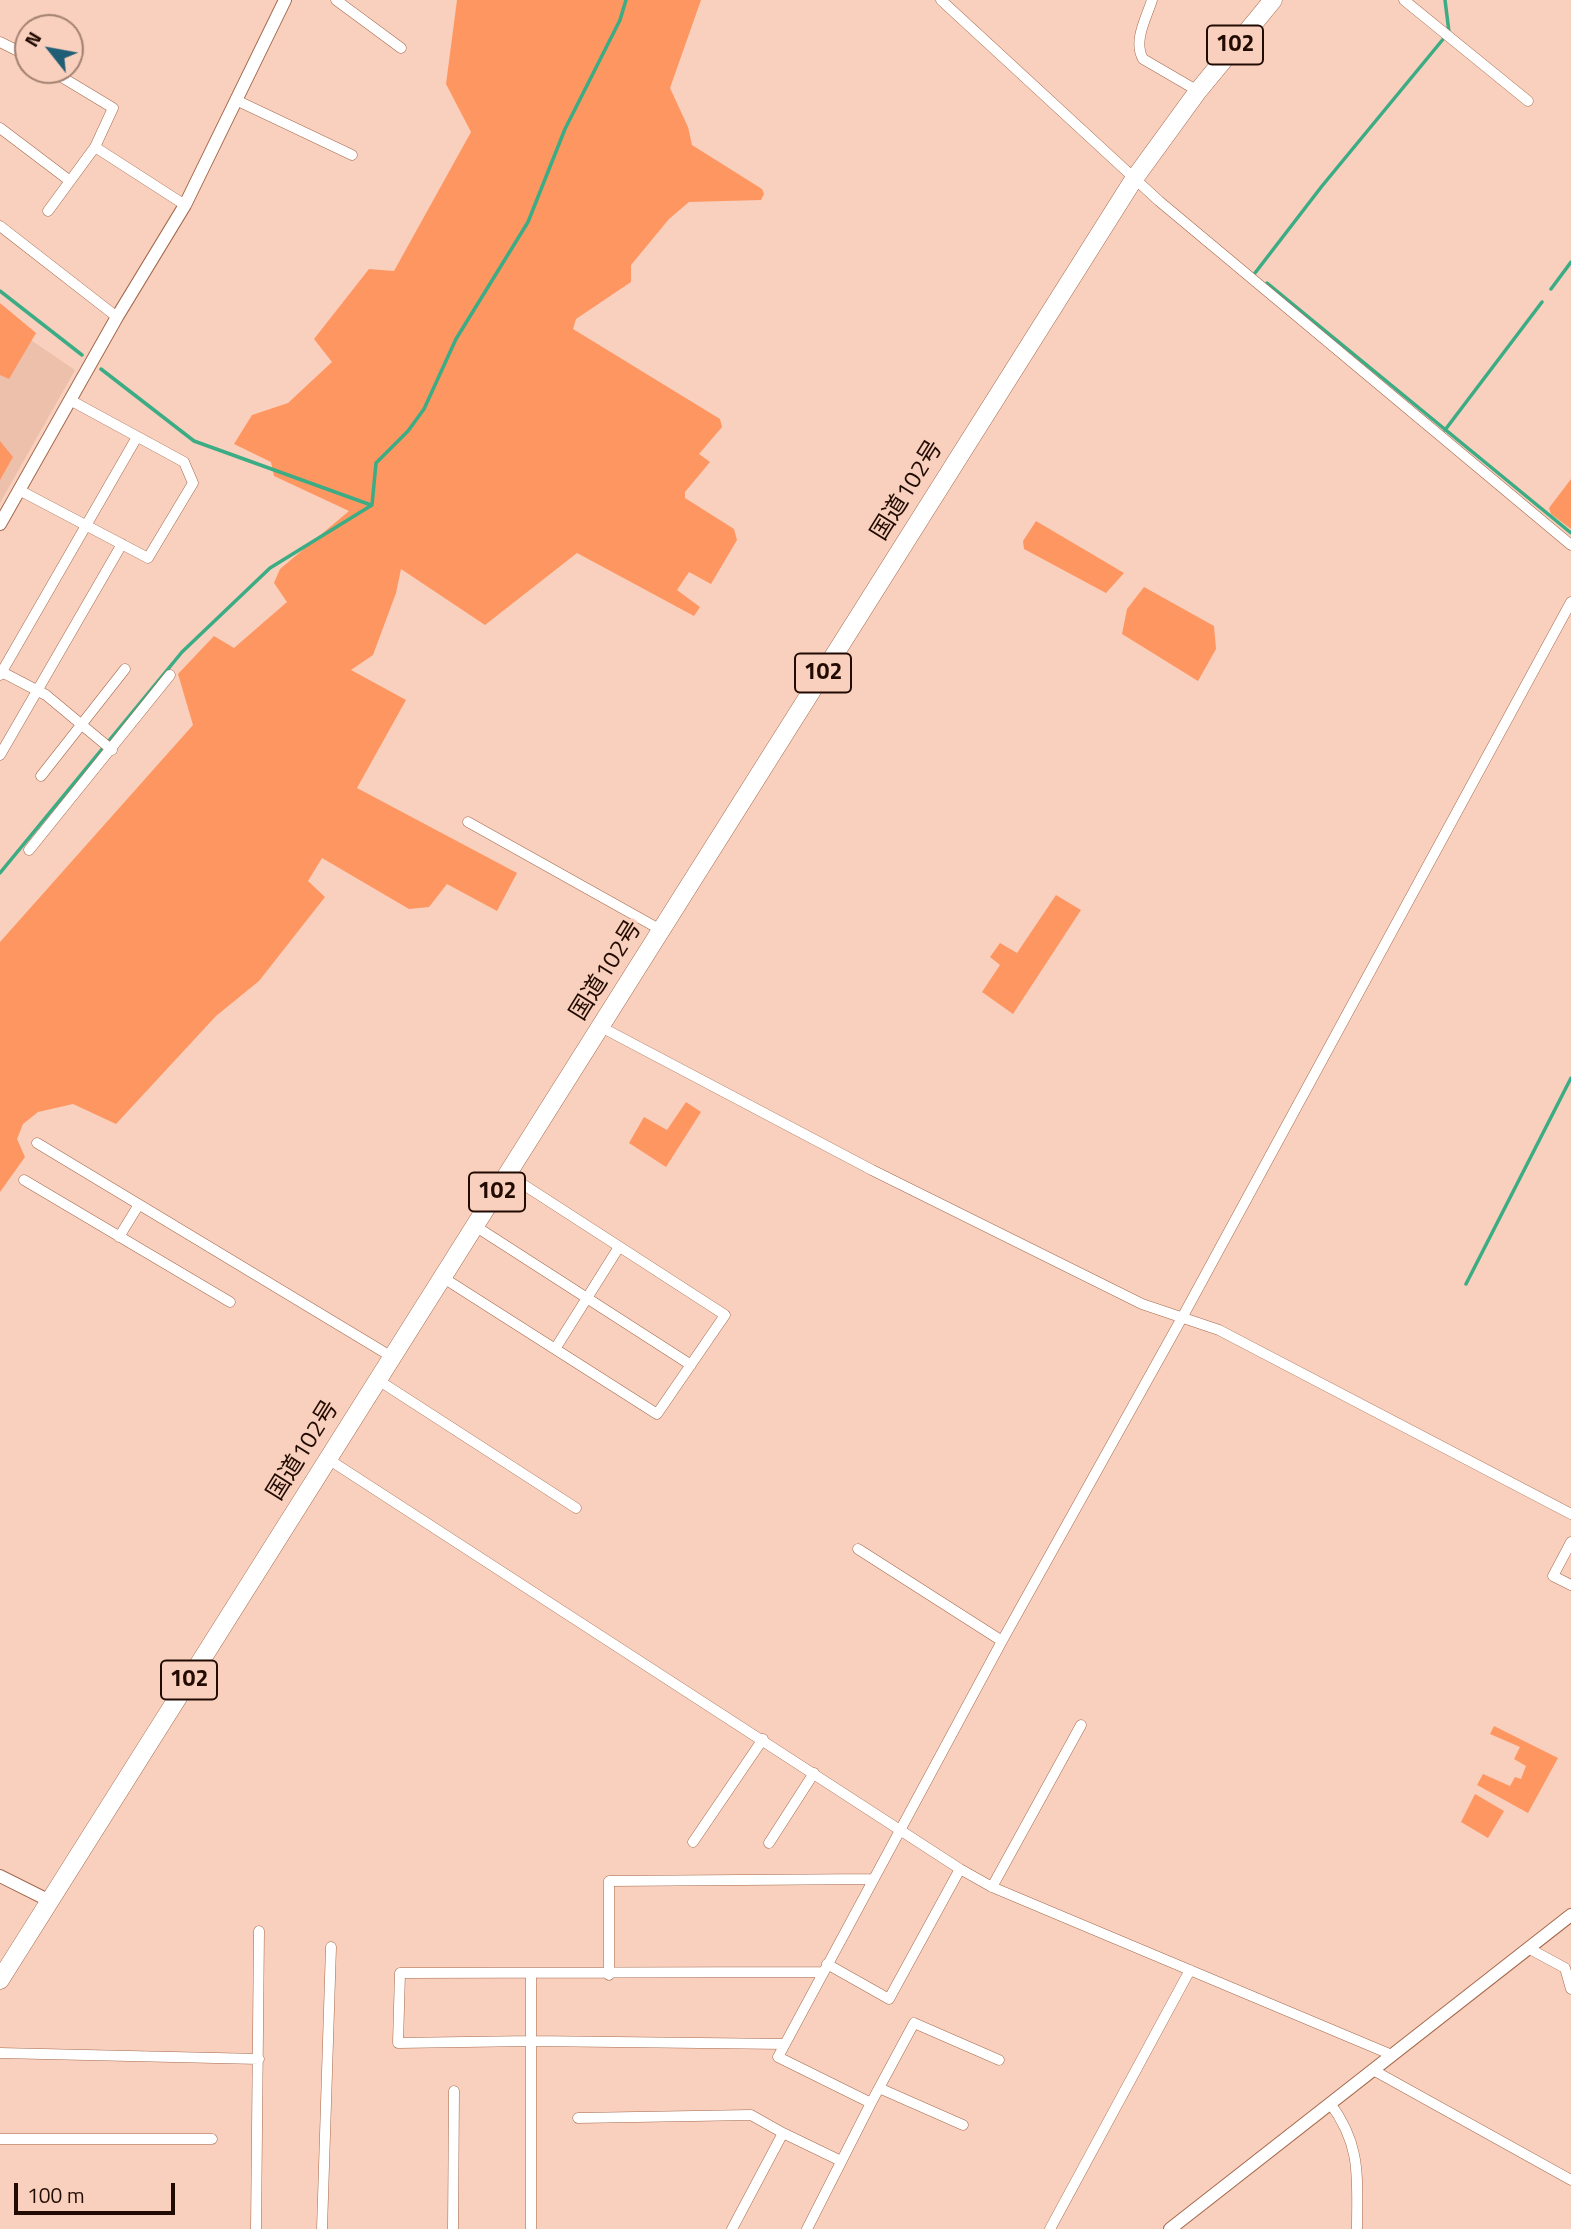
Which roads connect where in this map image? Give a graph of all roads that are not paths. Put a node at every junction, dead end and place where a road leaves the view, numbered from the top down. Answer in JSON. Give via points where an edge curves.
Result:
{"nodes":[{"id":1,"x":285,"y":0,"type":"edge"},
{"id":2,"x":336,"y":0,"type":"edge"},
{"id":3,"x":941,"y":0,"type":"edge"},
{"id":4,"x":1152,"y":0,"type":"edge"},
{"id":5,"x":1273,"y":0,"type":"edge"},
{"id":6,"x":1404,"y":0,"type":"edge"},
{"id":7,"x":401,"y":48,"type":"dead end"},
{"id":8,"x":73,"y":84,"type":"edge"},
{"id":9,"x":1198,"y":91,"type":"junction"},
{"id":10,"x":238,"y":101,"type":"junction"},
{"id":11,"x":1528,"y":101,"type":"dead end"},
{"id":12,"x":0,"y":128,"type":"edge"},
{"id":13,"x":95,"y":147,"type":"junction"},
{"id":14,"x":352,"y":155,"type":"dead end"},
{"id":15,"x":1134,"y":179,"type":"junction"},
{"id":16,"x":70,"y":181,"type":"junction"},
{"id":17,"x":185,"y":205,"type":"junction"},
{"id":18,"x":48,"y":211,"type":"dead end"},
{"id":19,"x":0,"y":226,"type":"edge"},
{"id":20,"x":117,"y":317,"type":"junction"},
{"id":21,"x":70,"y":400,"type":"junction"},
{"id":22,"x":137,"y":437,"type":"junction"},
{"id":23,"x":19,"y":490,"type":"junction"},
{"id":24,"x":0,"y":524,"type":"edge"},
{"id":25,"x":85,"y":526,"type":"junction"},
{"id":26,"x":122,"y":544,"type":"junction"},
{"id":27,"x":1571,"y":545,"type":"edge"},
{"id":28,"x":1571,"y":602,"type":"edge"},
{"id":29,"x":125,"y":669,"type":"dead end"},
{"id":30,"x":1,"y":672,"type":"edge"},
{"id":31,"x":170,"y":675,"type":"dead end"},
{"id":32,"x":38,"y":690,"type":"junction"},
{"id":33,"x":82,"y":725,"type":"junction"},
{"id":34,"x":108,"y":747,"type":"junction"},
{"id":35,"x":0,"y":755,"type":"edge"},
{"id":36,"x":40,"y":776,"type":"dead end"},
{"id":37,"x":468,"y":822,"type":"dead end"},
{"id":38,"x":29,"y":850,"type":"dead end"},
{"id":39,"x":662,"y":930,"type":"junction"},
{"id":40,"x":601,"y":1027,"type":"junction"},
{"id":41,"x":37,"y":1143,"type":"dead end"},
{"id":42,"x":508,"y":1174,"type":"junction"},
{"id":43,"x":24,"y":1180,"type":"dead end"},
{"id":44,"x":138,"y":1206,"type":"junction"},
{"id":45,"x":475,"y":1226,"type":"junction"},
{"id":46,"x":119,"y":1237,"type":"junction"},
{"id":47,"x":619,"y":1247,"type":"junction"},
{"id":48,"x":442,"y":1278,"type":"junction"},
{"id":49,"x":587,"y":1298,"type":"junction"},
{"id":50,"x":230,"y":1303,"type":"dead end"},
{"id":51,"x":1183,"y":1316,"type":"junction"},
{"id":52,"x":555,"y":1349,"type":"junction"},
{"id":53,"x":393,"y":1357,"type":"junction"},
{"id":54,"x":691,"y":1365,"type":"junction"},
{"id":55,"x":378,"y":1380,"type":"junction"},
{"id":56,"x":328,"y":1459,"type":"junction"},
{"id":57,"x":576,"y":1508,"type":"dead end"},
{"id":58,"x":1571,"y":1514,"type":"edge"},
{"id":59,"x":1571,"y":1542,"type":"edge"},
{"id":60,"x":859,"y":1549,"type":"dead end"},
{"id":61,"x":1571,"y":1585,"type":"edge"},
{"id":62,"x":1002,"y":1641,"type":"junction"},
{"id":63,"x":1081,"y":1725,"type":"dead end"},
{"id":64,"x":763,"y":1739,"type":"junction"},
{"id":65,"x":814,"y":1773,"type":"junction"},
{"id":66,"x":899,"y":1831,"type":"junction"},
{"id":67,"x":693,"y":1842,"type":"dead end"},
{"id":68,"x":769,"y":1843,"type":"dead end"},
{"id":69,"x":960,"y":1869,"type":"junction"},
{"id":70,"x":0,"y":1876,"type":"edge"},
{"id":71,"x":874,"y":1880,"type":"junction"},
{"id":72,"x":992,"y":1887,"type":"junction"},
{"id":73,"x":50,"y":1901,"type":"junction"},
{"id":74,"x":1570,"y":1917,"type":"edge"},
{"id":75,"x":259,"y":1931,"type":"dead end"},
{"id":76,"x":331,"y":1947,"type":"dead end"},
{"id":77,"x":1528,"y":1948,"type":"junction"},
{"id":78,"x":825,"y":1968,"type":"junction"},
{"id":79,"x":1190,"y":1970,"type":"junction"},
{"id":80,"x":531,"y":1975,"type":"junction"},
{"id":81,"x":609,"y":1975,"type":"junction"},
{"id":82,"x":0,"y":1980,"type":"edge"},
{"id":83,"x":1571,"y":1989,"type":"edge"},
{"id":84,"x":531,"y":2041,"type":"junction"},
{"id":85,"x":785,"y":2044,"type":"junction"},
{"id":86,"x":0,"y":2053,"type":"edge"},
{"id":87,"x":1392,"y":2055,"type":"junction"},
{"id":88,"x":259,"y":2059,"type":"junction"},
{"id":89,"x":999,"y":2060,"type":"dead end"},
{"id":90,"x":1373,"y":2070,"type":"junction"},
{"id":91,"x":879,"y":2088,"type":"junction"},
{"id":92,"x":454,"y":2091,"type":"dead end"},
{"id":93,"x":871,"y":2103,"type":"junction"},
{"id":94,"x":1330,"y":2103,"type":"junction"},
{"id":95,"x":578,"y":2118,"type":"dead end"},
{"id":96,"x":963,"y":2125,"type":"dead end"},
{"id":97,"x":783,"y":2133,"type":"junction"},
{"id":98,"x":0,"y":2139,"type":"edge"},
{"id":99,"x":212,"y":2139,"type":"dead end"},
{"id":100,"x":841,"y":2161,"type":"junction"},
{"id":101,"x":1571,"y":2180,"type":"edge"},
{"id":102,"x":256,"y":2229,"type":"edge"},
{"id":103,"x":322,"y":2229,"type":"edge"},
{"id":104,"x":453,"y":2229,"type":"edge"},
{"id":105,"x":531,"y":2229,"type":"edge"},
{"id":106,"x":732,"y":2229,"type":"edge"},
{"id":107,"x":807,"y":2229,"type":"edge"},
{"id":108,"x":1050,"y":2229,"type":"edge"},
{"id":109,"x":1170,"y":2229,"type":"edge"},
{"id":110,"x":1357,"y":2229,"type":"edge"}],
"edges":[{"from":1,"to":10,"type":"street"},
{"from":2,"to":7,"type":"street"},
{"from":3,"to":15,"type":"street"},
{"from":4,"to":9,"type":"street","via":[[1138,43],[1143,59]]},
{"from":5,"to":9,"type":"highway","name":"国道102号","number":"102"},
{"from":6,"to":11,"type":"street"},
{"from":8,"to":13,"type":"street","via":[[113,108]]},
{"from":9,"to":15,"type":"highway","name":"国道102号","number":"102"},
{"from":10,"to":14,"type":"street"},
{"from":10,"to":17,"type":"street"},
{"from":12,"to":16,"type":"street"},
{"from":13,"to":16,"type":"street"},
{"from":13,"to":17,"type":"street"},
{"from":15,"to":27,"type":"street"},
{"from":15,"to":39,"type":"highway","name":"国道102号","number":"102"},
{"from":16,"to":18,"type":"street"},
{"from":17,"to":20,"type":"street"},
{"from":19,"to":20,"type":"street"},
{"from":20,"to":21,"type":"street"},
{"from":21,"to":22,"type":"street"},
{"from":21,"to":23,"type":"street"},
{"from":22,"to":25,"type":"street"},
{"from":22,"to":26,"type":"street","via":[[184,462],[193,482],[148,558]]},
{"from":23,"to":24,"type":"street"},
{"from":23,"to":25,"type":"street"},
{"from":25,"to":26,"type":"street"},
{"from":25,"to":30,"type":"street"},
{"from":26,"to":32,"type":"street"},
{"from":28,"to":51,"type":"street"},
{"from":29,"to":33,"type":"street"},
{"from":30,"to":32,"type":"street"},
{"from":31,"to":34,"type":"street"},
{"from":32,"to":33,"type":"street"},
{"from":32,"to":35,"type":"street"},
{"from":33,"to":34,"type":"street"},
{"from":33,"to":36,"type":"street"},
{"from":34,"to":38,"type":"street"},
{"from":37,"to":39,"type":"street"},
{"from":39,"to":40,"type":"highway","name":"国道102号","number":"102"},
{"from":40,"to":42,"type":"highway","name":"国道102号","number":"102"},
{"from":40,"to":51,"type":"street","via":[[896,1182],[1142,1304]]},
{"from":41,"to":44,"type":"street"},
{"from":42,"to":45,"type":"highway","name":"国道102号","number":"102"},
{"from":42,"to":47,"type":"street"},
{"from":43,"to":46,"type":"street"},
{"from":44,"to":46,"type":"street"},
{"from":44,"to":53,"type":"street"},
{"from":45,"to":48,"type":"highway","name":"国道102号","number":"102"},
{"from":45,"to":49,"type":"street"},
{"from":46,"to":50,"type":"street"},
{"from":47,"to":49,"type":"street"},
{"from":47,"to":54,"type":"street","via":[[725,1315]]},
{"from":48,"to":52,"type":"street"},
{"from":48,"to":53,"type":"highway","name":"国道102号","number":"102"},
{"from":49,"to":52,"type":"street"},
{"from":49,"to":54,"type":"street"},
{"from":51,"to":58,"type":"street"},
{"from":51,"to":62,"type":"street"},
{"from":52,"to":54,"type":"street","via":[[657,1414]]},
{"from":53,"to":55,"type":"highway","name":"国道102号","number":"102"},
{"from":55,"to":56,"type":"highway","name":"国道102号","number":"102"},
{"from":55,"to":57,"type":"street"},
{"from":56,"to":64,"type":"street"},
{"from":56,"to":73,"type":"highway","name":"国道102号","number":"102"},
{"from":59,"to":61,"type":"street","via":[[1553,1576]]},
{"from":60,"to":62,"type":"street"},
{"from":62,"to":66,"type":"street"},
{"from":63,"to":72,"type":"street"},
{"from":64,"to":65,"type":"street"},
{"from":64,"to":67,"type":"street"},
{"from":65,"to":66,"type":"street"},
{"from":65,"to":68,"type":"street"},
{"from":66,"to":69,"type":"street"},
{"from":66,"to":71,"type":"street"},
{"from":69,"to":72,"type":"street"},
{"from":69,"to":78,"type":"street","via":[[889,1999]]},
{"from":70,"to":73,"type":"street"},
{"from":71,"to":78,"type":"street"},
{"from":71,"to":81,"type":"street","via":[[609,1881]]},
{"from":72,"to":79,"type":"street"},
{"from":73,"to":82,"type":"highway","name":"国道102号","number":"102"},
{"from":74,"to":77,"type":"street"},
{"from":75,"to":88,"type":"street"},
{"from":76,"to":103,"type":"street"},
{"from":77,"to":83,"type":"street","via":[[1565,1968]]},
{"from":77,"to":87,"type":"street"},
{"from":78,"to":81,"type":"street"},
{"from":78,"to":85,"type":"street"},
{"from":79,"to":87,"type":"street"},
{"from":79,"to":108,"type":"street"},
{"from":80,"to":81,"type":"street"},
{"from":80,"to":84,"type":"street"},
{"from":80,"to":84,"type":"street","via":[[400,1973],[398,2043]]},
{"from":84,"to":85,"type":"street"},
{"from":84,"to":105,"type":"street"},
{"from":85,"to":93,"type":"street","via":[[778,2057]]},
{"from":86,"to":88,"type":"street"},
{"from":87,"to":90,"type":"street"},
{"from":88,"to":102,"type":"street"},
{"from":89,"to":91,"type":"street","via":[[914,2023]]},
{"from":90,"to":94,"type":"street"},
{"from":90,"to":101,"type":"street"},
{"from":91,"to":93,"type":"street"},
{"from":91,"to":96,"type":"street"},
{"from":92,"to":104,"type":"street"},
{"from":93,"to":100,"type":"street"},
{"from":94,"to":109,"type":"street"},
{"from":94,"to":110,"type":"street","via":[[1345,2123],[1357,2156]]},
{"from":95,"to":97,"type":"street","via":[[751,2115]]},
{"from":97,"to":100,"type":"street"},
{"from":97,"to":106,"type":"street"},
{"from":98,"to":99,"type":"street"},
{"from":100,"to":107,"type":"street"}]}
